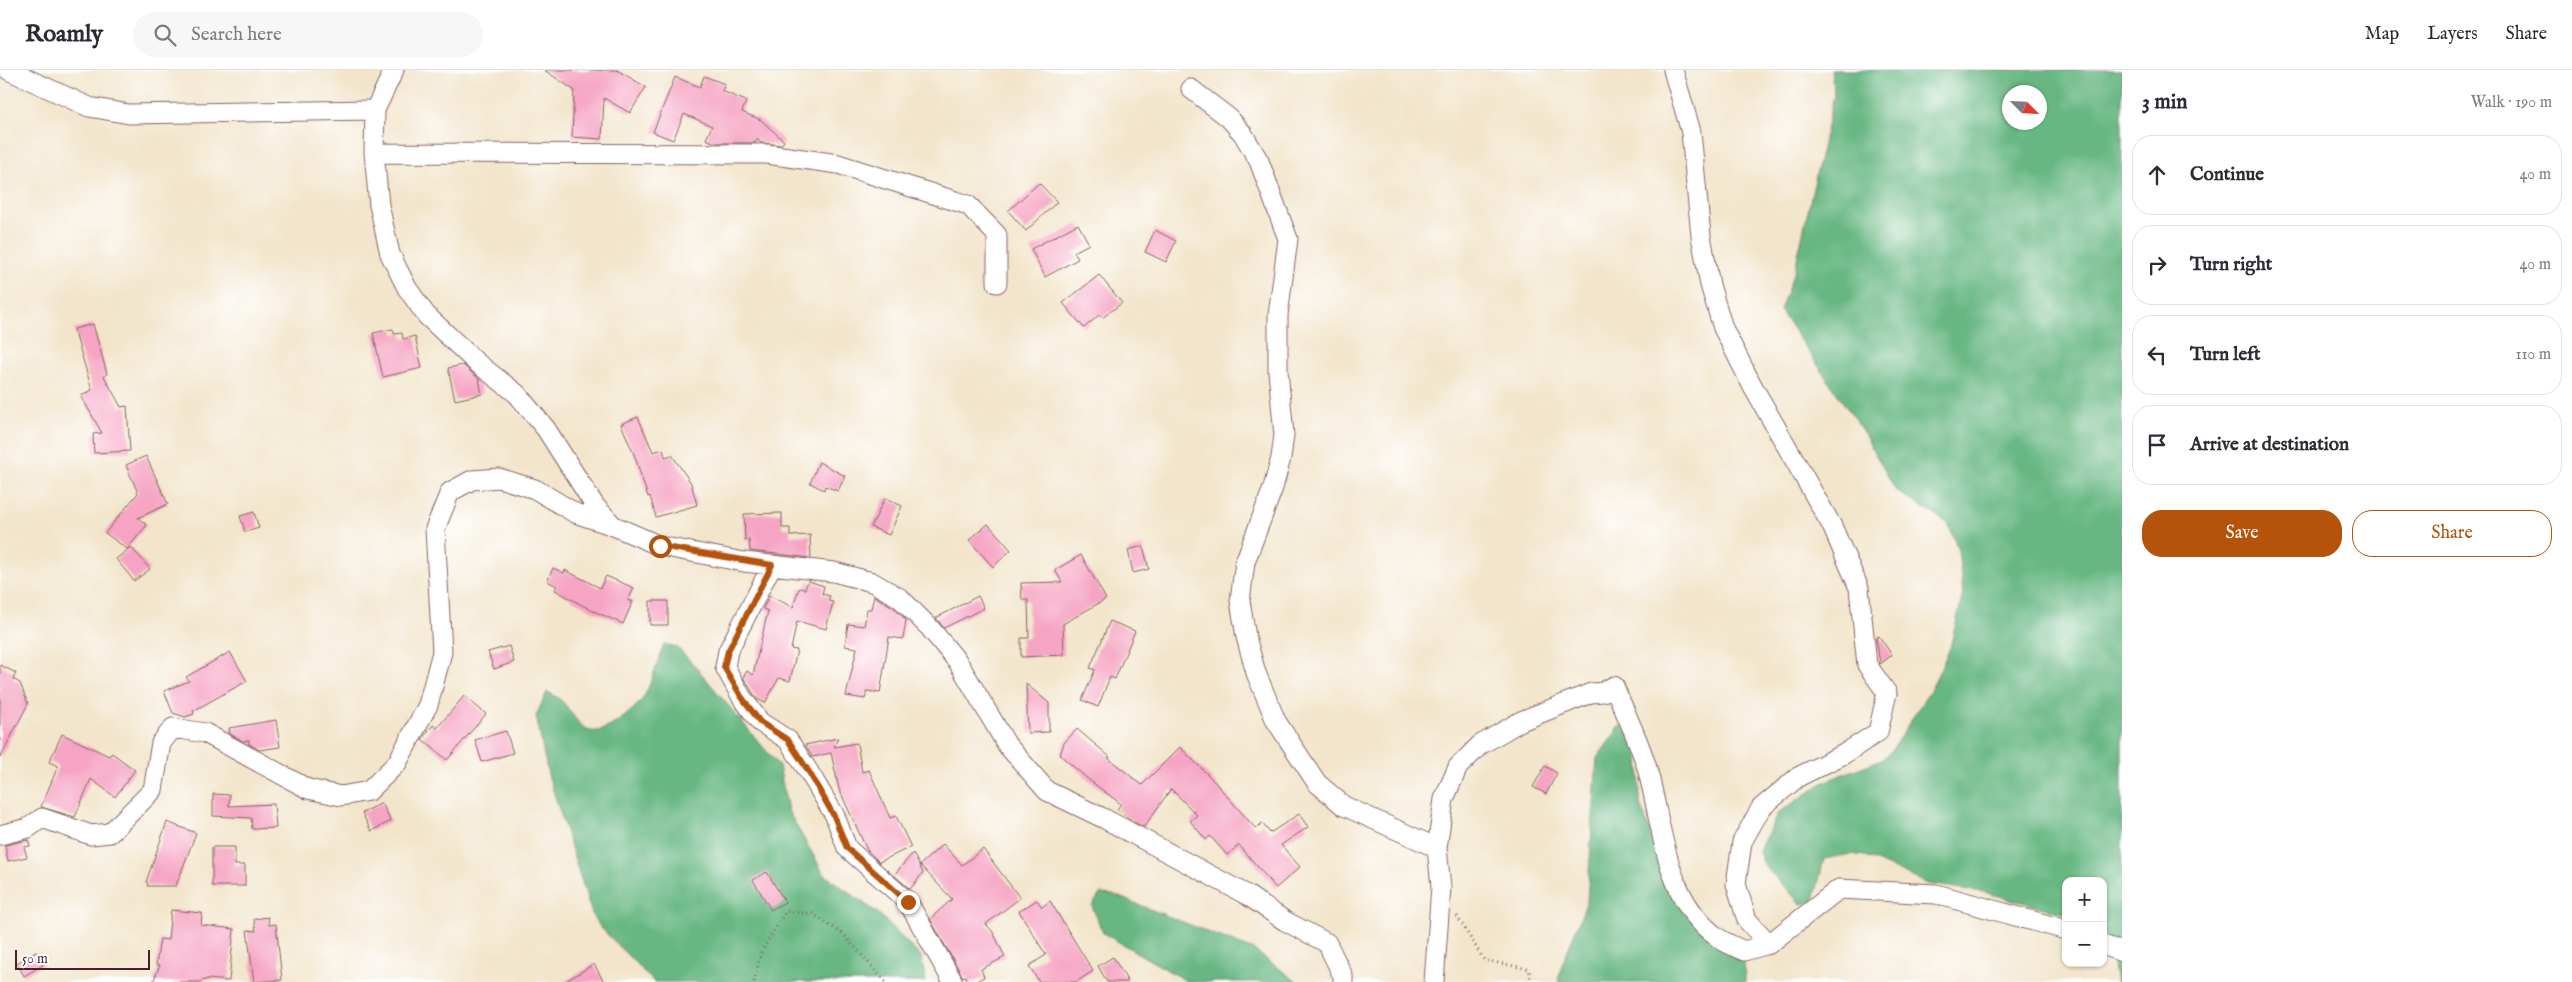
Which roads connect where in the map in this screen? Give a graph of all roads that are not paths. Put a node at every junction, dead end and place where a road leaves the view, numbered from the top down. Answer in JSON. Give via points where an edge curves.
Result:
{"nodes":[{"id":1,"x":8,"y":70,"type":"edge"},
{"id":2,"x":394,"y":70,"type":"edge"},
{"id":3,"x":1673,"y":70,"type":"edge"},
{"id":4,"x":1191,"y":88,"type":"dead end"},
{"id":5,"x":375,"y":110,"type":"junction"},
{"id":6,"x":374,"y":153,"type":"junction"},
{"id":7,"x":997,"y":283,"type":"dead end"},
{"id":8,"x":614,"y":526,"type":"junction"},
{"id":9,"x":772,"y":565,"type":"junction"},
{"id":10,"x":0,"y":835,"type":"edge"},
{"id":11,"x":1437,"y":848,"type":"junction"},
{"id":12,"x":2062,"y":929,"type":"edge"},
{"id":13,"x":1769,"y":944,"type":"junction"},
{"id":14,"x":2107,"y":946,"type":"edge"},
{"id":15,"x":2122,"y":952,"type":"edge"},
{"id":16,"x":953,"y":982,"type":"edge"},
{"id":17,"x":1343,"y":982,"type":"edge"},
{"id":18,"x":1434,"y":982,"type":"edge"}],
"edges":[{"from":1,"to":5,"type":"street","via":[[89,107],[129,114]]},
{"from":2,"to":5,"type":"street"},
{"from":3,"to":13,"type":"street","via":[[1691,132],[1701,236],[1710,285],[1723,328],[1832,526],[1859,588],[1867,665],[1887,693],[1878,732],[1844,754],[1798,776],[1761,808],[1742,842],[1736,884],[1747,920]]},
{"from":4,"to":11,"type":"street","via":[[1229,118],[1243,134],[1259,161],[1288,239],[1278,315],[1278,371],[1284,435],[1281,458],[1245,562],[1240,601],[1256,673],[1276,721],[1317,783],[1344,806]]},
{"from":5,"to":6,"type":"street"},
{"from":6,"to":7,"type":"street","via":[[767,154],[838,164],[968,205],[997,235]]},
{"from":6,"to":8,"type":"street","via":[[379,205],[390,254],[407,288],[426,315],[476,362],[517,394],[546,429],[595,506]]},
{"from":8,"to":9,"type":"street","via":[[660,546]]},
{"from":8,"to":10,"type":"street","via":[[575,513],[536,489],[499,478],[472,480],[450,492],[435,529],[442,652],[428,705],[397,762],[369,791],[341,796],[308,789],[205,733],[173,728],[161,743],[152,790],[110,833],[90,835],[42,818],[28,828]]},
{"from":9,"to":16,"type":"street","via":[[728,651],[724,667],[760,722],[788,740],[834,816],[847,848],[908,902]]},
{"from":9,"to":17,"type":"street","via":[[834,572],[863,579],[900,598],[958,662],[1007,745],[1047,791],[1247,895],[1285,921],[1328,943]]},
{"from":11,"to":13,"type":"street","via":[[1444,799],[1458,767],[1480,745],[1521,721],[1614,686],[1647,767],[1664,845],[1680,892],[1694,914],[1717,937],[1744,952]]},
{"from":11,"to":18,"type":"street","via":[[1441,887]]},
{"from":12,"to":13,"type":"street","via":[[1936,894],[1839,889]]},
{"from":14,"to":15,"type":"street"}]}
